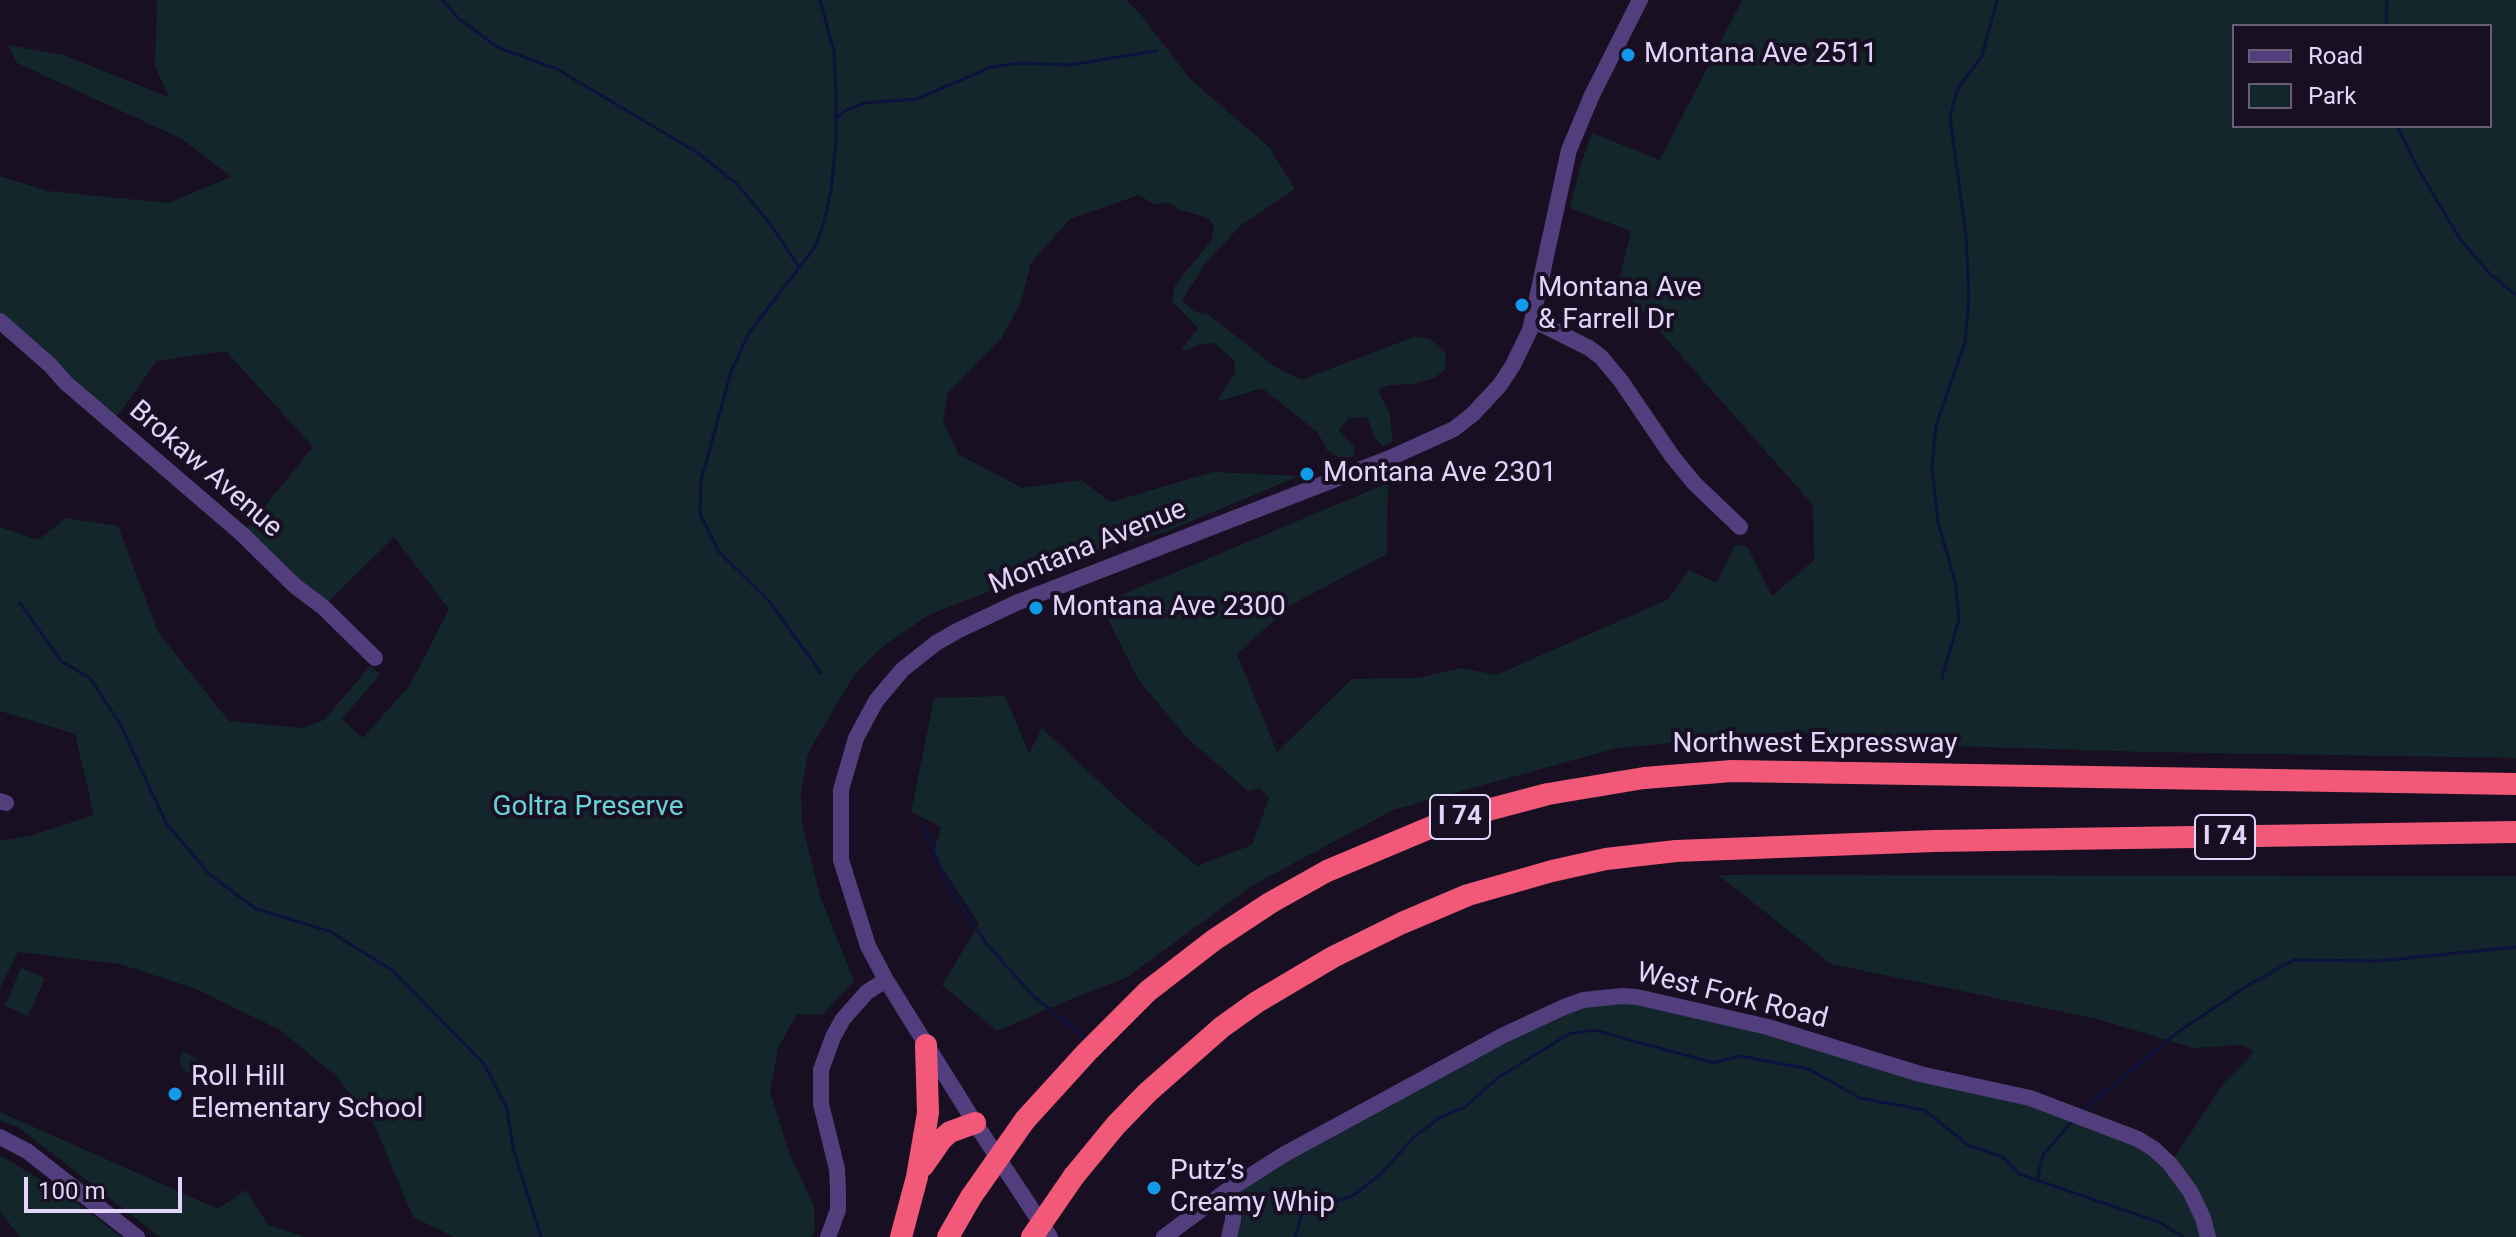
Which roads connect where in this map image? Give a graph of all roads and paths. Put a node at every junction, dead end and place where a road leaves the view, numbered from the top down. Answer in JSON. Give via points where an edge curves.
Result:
{"nodes":[{"id":1,"x":1640,"y":0,"type":"edge"},
{"id":2,"x":1533,"y":320,"type":"junction"},
{"id":3,"x":0,"y":321,"type":"edge"},
{"id":4,"x":1740,"y":527,"type":"dead end"},
{"id":5,"x":375,"y":658,"type":"dead end"},
{"id":6,"x":2516,"y":784,"type":"edge"},
{"id":7,"x":2516,"y":832,"type":"edge"},
{"id":8,"x":886,"y":980,"type":"junction"},
{"id":9,"x":926,"y":1045,"type":"junction"},
{"id":10,"x":975,"y":1123,"type":"junction"},
{"id":11,"x":0,"y":1137,"type":"edge"},
{"id":12,"x":917,"y":1177,"type":"junction"},
{"id":13,"x":1225,"y":1192,"type":"junction"},
{"id":14,"x":2207,"y":1233,"type":"edge"},
{"id":15,"x":137,"y":1237,"type":"edge"},
{"id":16,"x":828,"y":1237,"type":"edge"},
{"id":17,"x":901,"y":1237,"type":"edge"},
{"id":18,"x":948,"y":1237,"type":"edge"},
{"id":19,"x":1032,"y":1237,"type":"edge"},
{"id":20,"x":1050,"y":1237,"type":"edge"},
{"id":21,"x":1164,"y":1237,"type":"edge"},
{"id":22,"x":1229,"y":1237,"type":"edge"}],
"edges":[{"from":1,"to":2,"type":"street","name":"Montana Avenue","via":[[1569,150]]},
{"from":2,"to":4,"type":"street","via":[[1601,357],[1672,456]]},
{"from":2,"to":8,"type":"street","name":"Montana Avenue","via":[[1500,385],[1454,429],[1016,603],[936,643],[902,670],[860,728],[841,790],[841,860],[868,946]]},
{"from":3,"to":5,"type":"street","name":"Brokaw Avenue"},
{"from":6,"to":18,"type":"highway","name":"Northwest Expressway","number":"I 74","bridge":true,"via":[[1732,771],[1548,794],[1446,821],[1327,871],[1270,903],[1148,991],[1025,1120]]},
{"from":7,"to":19,"type":"highway","number":"I 74","bridge":true,"via":[[1934,841],[1676,851],[1552,871],[1468,895],[1402,923],[1257,1002],[1222,1027],[1116,1125]]},
{"from":8,"to":9,"type":"street","name":"Montana Avenue"},
{"from":8,"to":16,"type":"street","via":[[843,1019],[821,1070],[821,1104],[838,1191],[838,1210]]},
{"from":9,"to":10,"type":"street","name":"Montana Avenue"},
{"from":9,"to":12,"type":"highway","via":[[928,1113]]},
{"from":10,"to":12,"type":"highway","via":[[942,1139]]},
{"from":10,"to":20,"type":"street","name":"Montana Avenue"},
{"from":11,"to":15,"type":"street","via":[[27,1151]]},
{"from":12,"to":17,"type":"highway"},
{"from":13,"to":14,"type":"street","name":"West Fork Road","via":[[1502,1036],[1564,1007],[1602,997],[1637,997],[1742,1021],[1920,1074],[2030,1098],[2138,1139],[2170,1164],[2190,1191]]},
{"from":13,"to":21,"type":"street","name":"West Fork Road"},
{"from":13,"to":22,"type":"street","via":[[1233,1203]]}]}
